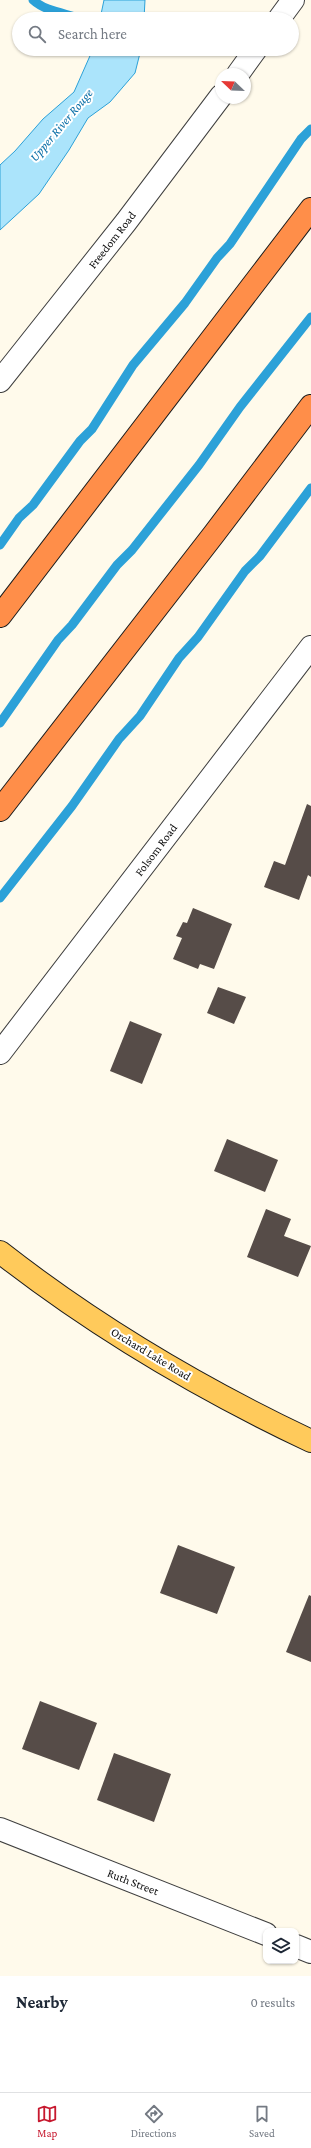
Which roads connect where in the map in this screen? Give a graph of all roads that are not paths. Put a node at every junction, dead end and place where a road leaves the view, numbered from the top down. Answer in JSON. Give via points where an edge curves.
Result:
{"nodes":[{"id":1,"x":293,"y":0,"type":"edge"},
{"id":2,"x":284,"y":12,"type":"edge"},
{"id":3,"x":251,"y":56,"type":"edge"},
{"id":4,"x":242,"y":68,"type":"edge"},
{"id":5,"x":215,"y":104,"type":"edge"},
{"id":6,"x":311,"y":209,"type":"edge"},
{"id":7,"x":0,"y":381,"type":"edge"},
{"id":8,"x":311,"y":406,"type":"edge"},
{"id":9,"x":0,"y":616,"type":"edge"},
{"id":10,"x":311,"y":647,"type":"edge"},
{"id":11,"x":0,"y":810,"type":"edge"},
{"id":12,"x":0,"y":1053,"type":"edge"},
{"id":13,"x":0,"y":1252,"type":"edge"},
{"id":14,"x":311,"y":1440,"type":"edge"},
{"id":15,"x":0,"y":1829,"type":"edge"},
{"id":16,"x":263,"y":1933,"type":"edge"},
{"id":17,"x":299,"y":1947,"type":"edge"},
{"id":18,"x":311,"y":1952,"type":"edge"}],
"edges":[{"from":1,"to":2,"type":"street"},
{"from":3,"to":4,"type":"street"},
{"from":5,"to":7,"type":"street","name":"Freedom Road","via":[[126,222]]},
{"from":6,"to":9,"type":"highway"},
{"from":8,"to":11,"type":"highway"},
{"from":10,"to":12,"type":"street","name":"Folsom Road"},
{"from":13,"to":14,"type":"main road","name":"Orchard Lake Road","via":[[43,1286],[197,1383]]},
{"from":15,"to":16,"type":"street","name":"Ruth Street"},
{"from":17,"to":18,"type":"street"}]}
